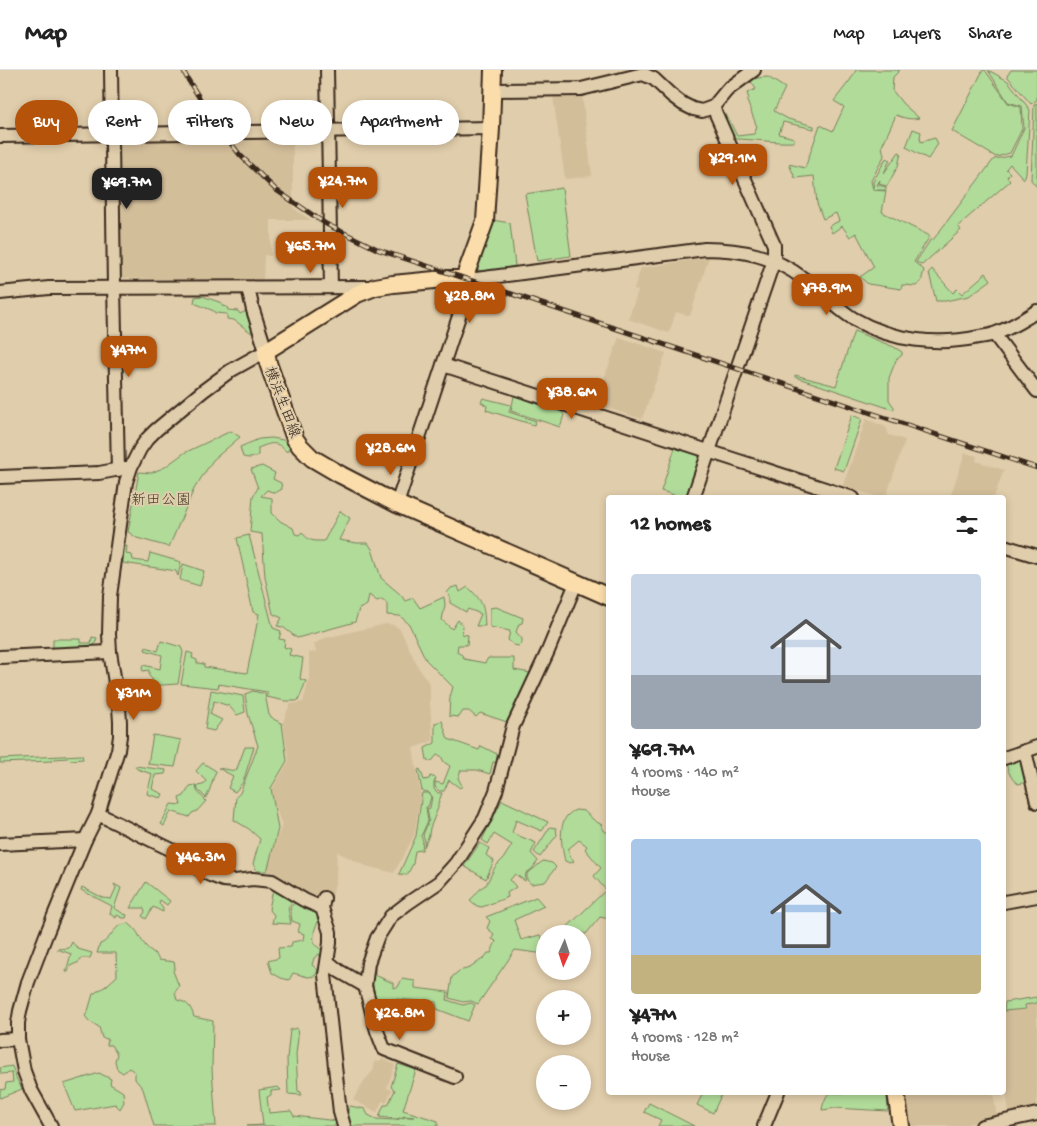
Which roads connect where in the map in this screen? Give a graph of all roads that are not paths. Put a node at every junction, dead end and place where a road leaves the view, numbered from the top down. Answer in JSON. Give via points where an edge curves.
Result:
{"nodes":[{"id":1,"x":111,"y":70,"type":"edge"},
{"id":2,"x":327,"y":70,"type":"edge"},
{"id":3,"x":493,"y":70,"type":"edge"},
{"id":4,"x":754,"y":70,"type":"edge"},
{"id":5,"x":493,"y":90,"type":"junction"},
{"id":6,"x":111,"y":100,"type":"edge"},
{"id":7,"x":327,"y":100,"type":"edge"},
{"id":8,"x":713,"y":107,"type":"junction"},
{"id":9,"x":492,"y":128,"type":"junction"},
{"id":10,"x":332,"y":131,"type":"edge"},
{"id":11,"x":261,"y":132,"type":"edge"},
{"id":12,"x":158,"y":133,"type":"edge"},
{"id":13,"x":88,"y":134,"type":"edge"},
{"id":14,"x":0,"y":136,"type":"edge"},
{"id":15,"x":112,"y":145,"type":"edge"},
{"id":16,"x":328,"y":145,"type":"edge"},
{"id":17,"x":774,"y":260,"type":"junction"},
{"id":18,"x":464,"y":279,"type":"junction"},
{"id":19,"x":114,"y":287,"type":"junction"},
{"id":20,"x":331,"y":287,"type":"junction"},
{"id":21,"x":375,"y":287,"type":"junction"},
{"id":22,"x":248,"y":288,"type":"junction"},
{"id":23,"x":0,"y":292,"type":"edge"},
{"id":24,"x":1037,"y":311,"type":"edge"},
{"id":25,"x":994,"y":334,"type":"junction"},
{"id":26,"x":266,"y":351,"type":"junction"},
{"id":27,"x":443,"y":365,"type":"junction"},
{"id":28,"x":1037,"y":391,"type":"edge"},
{"id":29,"x":709,"y":450,"type":"junction"},
{"id":30,"x":131,"y":468,"type":"junction"},
{"id":31,"x":118,"y":470,"type":"junction"},
{"id":32,"x":0,"y":477,"type":"edge"},
{"id":33,"x":694,"y":495,"type":"edge"},
{"id":34,"x":844,"y":495,"type":"edge"},
{"id":35,"x":397,"y":504,"type":"junction"},
{"id":36,"x":1006,"y":547,"type":"edge"},
{"id":37,"x":1037,"y":556,"type":"edge"},
{"id":38,"x":576,"y":583,"type":"junction"},
{"id":39,"x":606,"y":596,"type":"edge"},
{"id":40,"x":110,"y":652,"type":"junction"},
{"id":41,"x":0,"y":657,"type":"edge"},
{"id":42,"x":1037,"y":747,"type":"edge"},
{"id":43,"x":1025,"y":752,"type":"junction"},
{"id":44,"x":1006,"y":757,"type":"edge"},
{"id":45,"x":1037,"y":802,"type":"edge"},
{"id":46,"x":98,"y":814,"type":"junction"},
{"id":47,"x":85,"y":840,"type":"junction"},
{"id":48,"x":0,"y":844,"type":"edge"},
{"id":49,"x":1037,"y":896,"type":"edge"},
{"id":50,"x":1006,"y":902,"type":"edge"},
{"id":51,"x":328,"y":962,"type":"junction"},
{"id":52,"x":365,"y":986,"type":"junction"},
{"id":53,"x":18,"y":1039,"type":"junction"},
{"id":54,"x":0,"y":1040,"type":"edge"},
{"id":55,"x":454,"y":1077,"type":"dead end"},
{"id":56,"x":777,"y":1095,"type":"edge"},
{"id":57,"x":896,"y":1095,"type":"edge"},
{"id":58,"x":1037,"y":1114,"type":"edge"},
{"id":59,"x":51,"y":1126,"type":"edge"},
{"id":60,"x":344,"y":1126,"type":"edge"},
{"id":61,"x":764,"y":1126,"type":"edge"},
{"id":62,"x":901,"y":1126,"type":"edge"},
{"id":63,"x":982,"y":1126,"type":"edge"}],
"edges":[{"from":1,"to":6,"type":"street"},
{"from":2,"to":7,"type":"street"},
{"from":3,"to":5,"type":"main road"},
{"from":4,"to":8,"type":"street","via":[[727,90]]},
{"from":5,"to":8,"type":"street","via":[[581,89],[642,74],[654,79],[693,110]]},
{"from":5,"to":9,"type":"main road"},
{"from":8,"to":17,"type":"street","via":[[774,245]]},
{"from":9,"to":10,"type":"street"},
{"from":9,"to":18,"type":"main road","via":[[484,220]]},
{"from":11,"to":12,"type":"street"},
{"from":13,"to":14,"type":"street"},
{"from":15,"to":19,"type":"street"},
{"from":16,"to":20,"type":"street"},
{"from":17,"to":18,"type":"street","via":[[726,249],[705,250]]},
{"from":17,"to":25,"type":"street","via":[[804,278],[855,320],[900,338],[945,342]]},
{"from":17,"to":29,"type":"street"},
{"from":18,"to":21,"type":"main road","name":"横浜生田線"},
{"from":18,"to":27,"type":"street","via":[[465,298]]},
{"from":19,"to":22,"type":"street"},
{"from":19,"to":23,"type":"street"},
{"from":19,"to":31,"type":"street"},
{"from":20,"to":21,"type":"street"},
{"from":20,"to":22,"type":"street"},
{"from":21,"to":26,"type":"main road","name":"横浜生田線","via":[[357,294]]},
{"from":22,"to":26,"type":"street"},
{"from":24,"to":25,"type":"street"},
{"from":25,"to":28,"type":"street"},
{"from":26,"to":30,"type":"street","via":[[203,391],[156,430],[140,448]]},
{"from":26,"to":35,"type":"main road","name":"横浜生田線","via":[[291,430],[300,446],[312,458]]},
{"from":27,"to":29,"type":"street"},
{"from":27,"to":35,"type":"street"},
{"from":29,"to":33,"type":"street"},
{"from":29,"to":34,"type":"street"},
{"from":30,"to":31,"type":"street"},
{"from":30,"to":40,"type":"street","via":[[126,482],[110,596]]},
{"from":31,"to":32,"type":"street"},
{"from":35,"to":38,"type":"main road","name":"横浜生田線"},
{"from":36,"to":37,"type":"street"},
{"from":38,"to":39,"type":"main road","name":"横浜生田線"},
{"from":38,"to":52,"type":"street","via":[[513,726],[496,791],[485,818],[439,882],[391,916],[377,938],[368,963]]},
{"from":40,"to":41,"type":"street"},
{"from":40,"to":46,"type":"street","via":[[120,707],[120,736]]},
{"from":42,"to":43,"type":"street"},
{"from":43,"to":44,"type":"street"},
{"from":43,"to":45,"type":"street"},
{"from":46,"to":47,"type":"street"},
{"from":46,"to":51,"type":"street","via":[[174,851],[210,875],[223,880],[272,881],[304,900],[323,903],[330,932]]},
{"from":47,"to":48,"type":"street"},
{"from":47,"to":53,"type":"street","via":[[28,982],[20,1011]]},
{"from":49,"to":50,"type":"street"},
{"from":51,"to":52,"type":"street"},
{"from":51,"to":60,"type":"street","via":[[325,974]]},
{"from":52,"to":55,"type":"street","via":[[384,1049]]},
{"from":53,"to":54,"type":"street"},
{"from":53,"to":59,"type":"street","via":[[31,1090]]},
{"from":56,"to":61,"type":"street"},
{"from":57,"to":62,"type":"main road"},
{"from":58,"to":63,"type":"street"}]}
